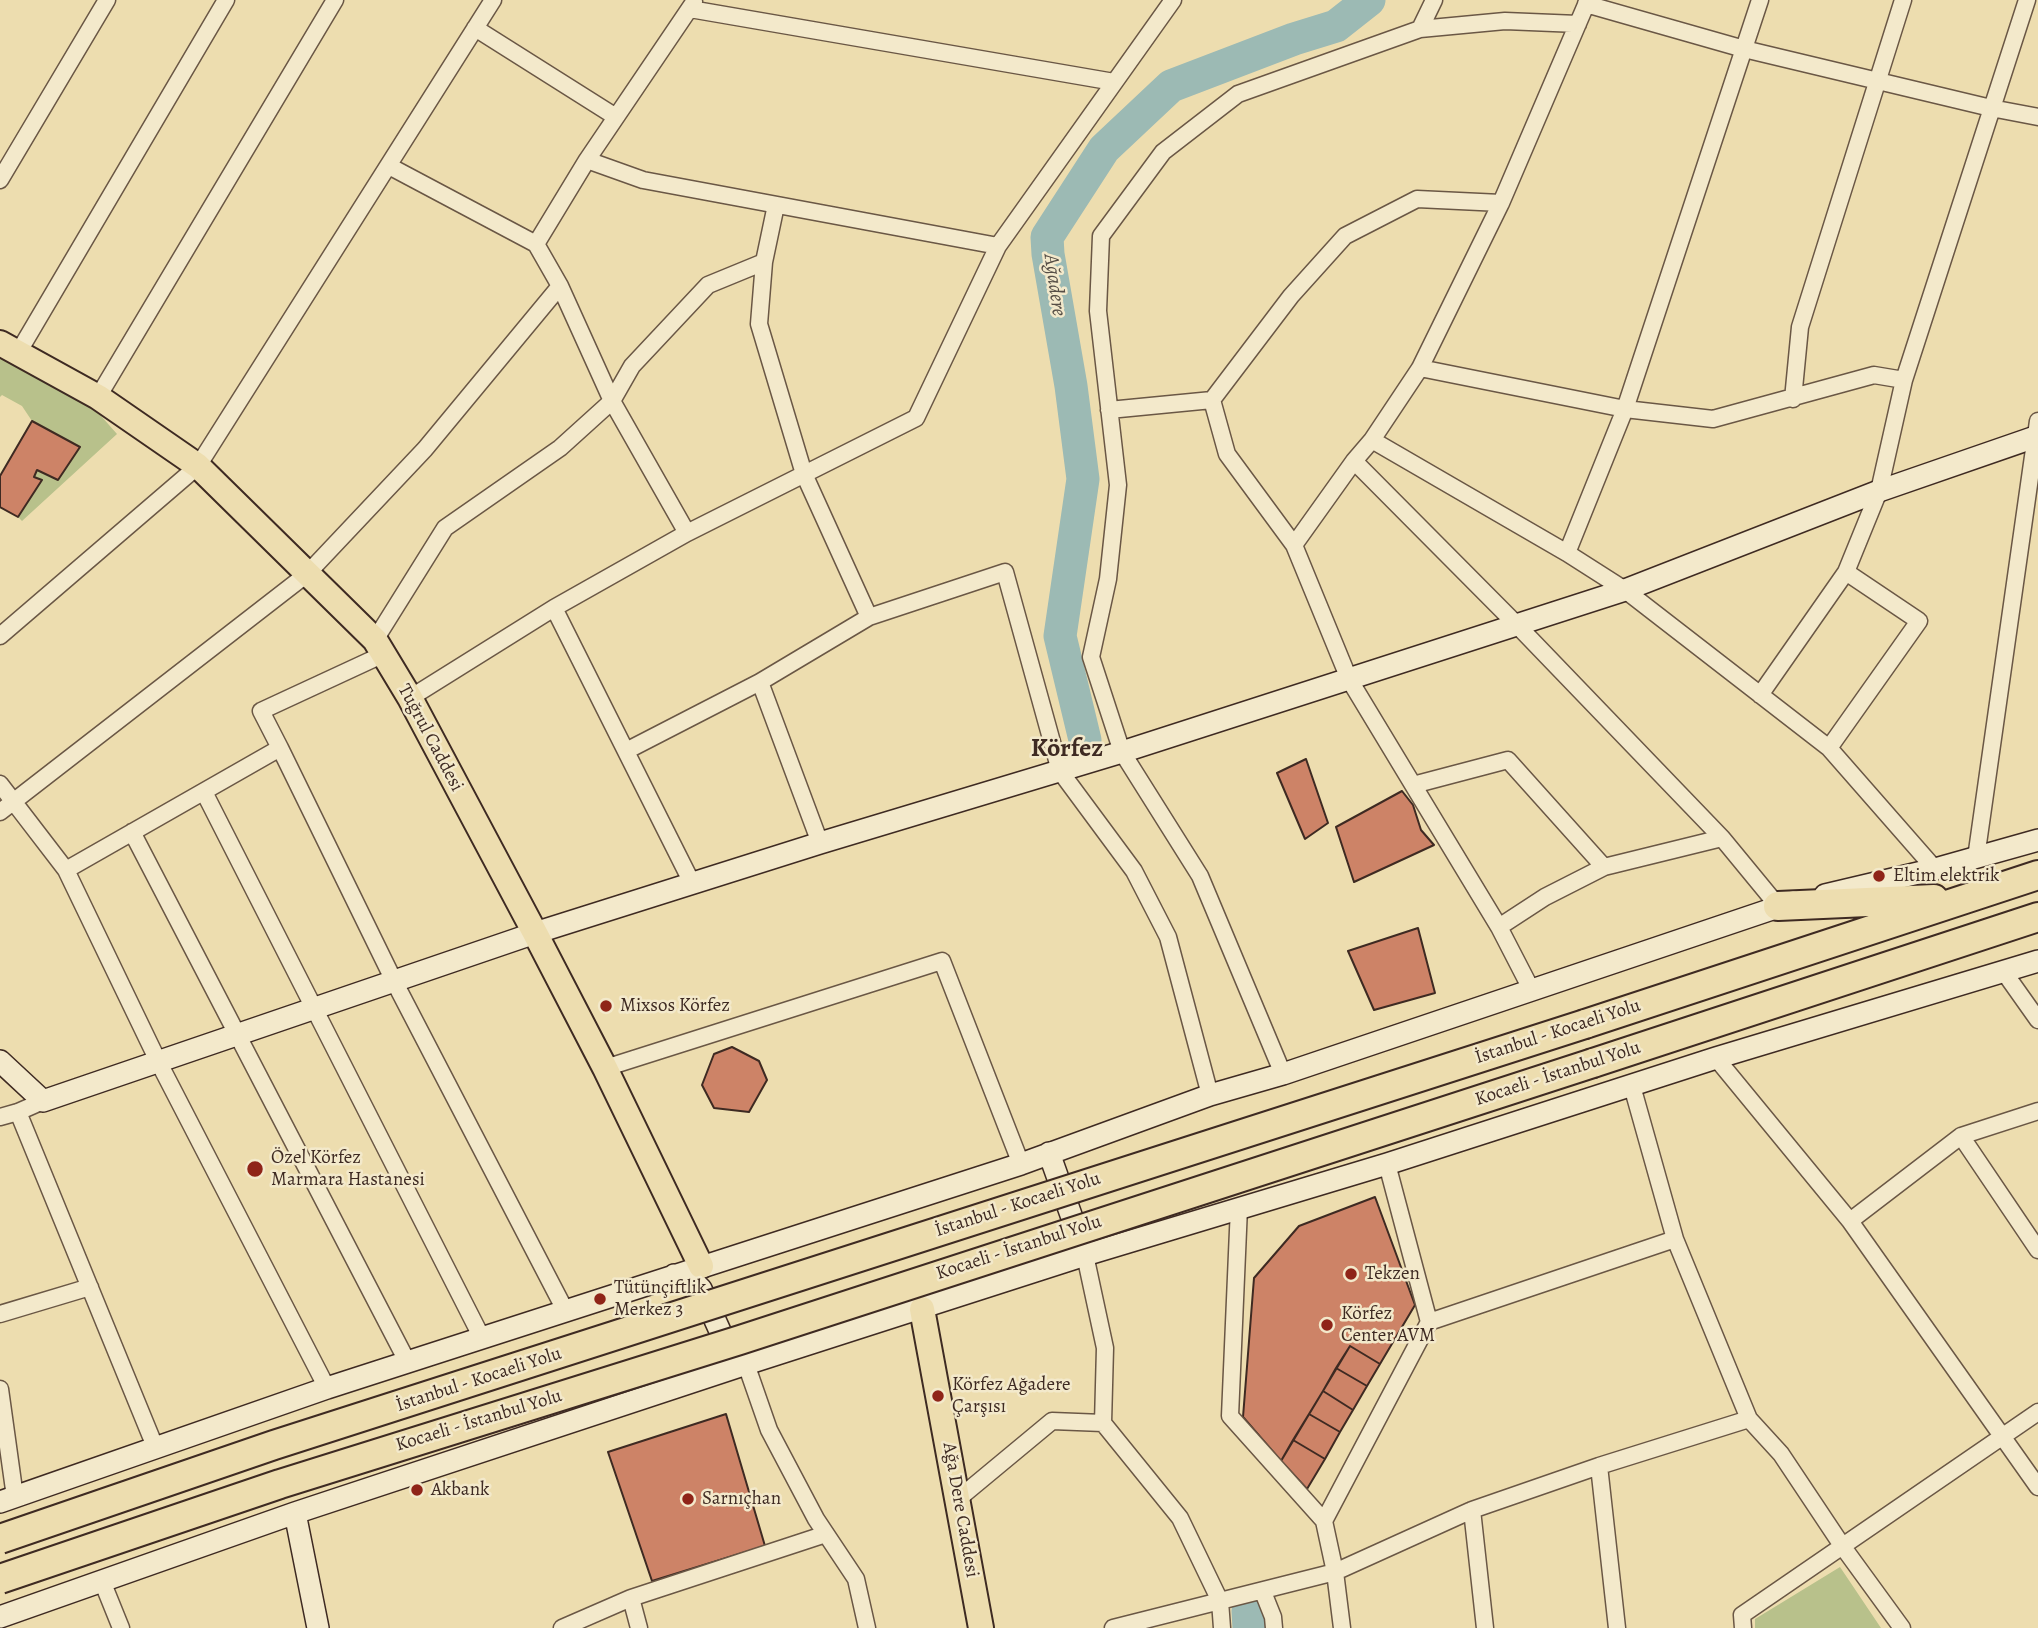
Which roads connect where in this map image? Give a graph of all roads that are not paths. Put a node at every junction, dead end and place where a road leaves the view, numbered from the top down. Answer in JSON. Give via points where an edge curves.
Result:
{"nodes":[{"id":1,"x":107,"y":0,"type":"edge"},
{"id":2,"x":226,"y":0,"type":"edge"},
{"id":3,"x":335,"y":0,"type":"edge"},
{"id":4,"x":493,"y":0,"type":"edge"},
{"id":5,"x":1173,"y":0,"type":"edge"},
{"id":6,"x":1434,"y":0,"type":"edge"},
{"id":7,"x":1760,"y":0,"type":"edge"},
{"id":8,"x":1903,"y":0,"type":"edge"},
{"id":9,"x":2027,"y":0,"type":"edge"},
{"id":10,"x":1587,"y":2,"type":"edge"},
{"id":11,"x":693,"y":4,"type":"edge"},
{"id":12,"x":1578,"y":24,"type":"junction"},
{"id":13,"x":475,"y":28,"type":"junction"},
{"id":14,"x":1420,"y":29,"type":"junction"},
{"id":15,"x":1744,"y":49,"type":"junction"},
{"id":16,"x":1876,"y":80,"type":"junction"},
{"id":17,"x":1114,"y":82,"type":"junction"},
{"id":18,"x":1991,"y":108,"type":"junction"},
{"id":19,"x":616,"y":117,"type":"junction"},
{"id":20,"x":2038,"y":117,"type":"edge"},
{"id":21,"x":587,"y":160,"type":"junction"},
{"id":22,"x":389,"y":166,"type":"junction"},
{"id":23,"x":0,"y":180,"type":"edge"},
{"id":24,"x":1501,"y":203,"type":"junction"},
{"id":25,"x":776,"y":205,"type":"junction"},
{"id":26,"x":536,"y":244,"type":"junction"},
{"id":27,"x":998,"y":246,"type":"junction"},
{"id":28,"x":764,"y":262,"type":"junction"},
{"id":29,"x":559,"y":286,"type":"junction"},
{"id":30,"x":9,"y":348,"type":"edge"},
{"id":31,"x":1420,"y":368,"type":"junction"},
{"id":32,"x":1904,"y":380,"type":"junction"},
{"id":33,"x":98,"y":397,"type":"junction"},
{"id":34,"x":1793,"y":399,"type":"junction"},
{"id":35,"x":1212,"y":400,"type":"junction"},
{"id":36,"x":612,"y":401,"type":"junction"},
{"id":37,"x":1625,"y":409,"type":"junction"},
{"id":38,"x":1109,"y":410,"type":"junction"},
{"id":39,"x":2037,"y":431,"type":"edge"},
{"id":40,"x":1372,"y":440,"type":"junction"},
{"id":41,"x":1354,"y":461,"type":"junction"},
{"id":42,"x":198,"y":466,"type":"junction"},
{"id":43,"x":804,"y":474,"type":"junction"},
{"id":44,"x":1880,"y":491,"type":"junction"},
{"id":45,"x":687,"y":533,"type":"junction"},
{"id":46,"x":1294,"y":545,"type":"junction"},
{"id":47,"x":1567,"y":553,"type":"junction"},
{"id":48,"x":1846,"y":572,"type":"junction"},
{"id":49,"x":307,"y":574,"type":"junction"},
{"id":50,"x":1625,"y":590,"type":"junction"},
{"id":51,"x":554,"y":608,"type":"junction"},
{"id":52,"x":869,"y":617,"type":"junction"},
{"id":53,"x":1517,"y":625,"type":"junction"},
{"id":54,"x":0,"y":636,"type":"edge"},
{"id":55,"x":380,"y":647,"type":"junction"},
{"id":56,"x":1349,"y":679,"type":"junction"},
{"id":57,"x":760,"y":682,"type":"junction"},
{"id":58,"x":1760,"y":695,"type":"junction"},
{"id":59,"x":410,"y":698,"type":"junction"},
{"id":60,"x":280,"y":748,"type":"junction"},
{"id":61,"x":1829,"y":748,"type":"junction"},
{"id":62,"x":626,"y":751,"type":"junction"},
{"id":63,"x":1122,"y":752,"type":"junction"},
{"id":64,"x":1060,"y":771,"type":"junction"},
{"id":65,"x":0,"y":784,"type":"edge"},
{"id":66,"x":1413,"y":785,"type":"junction"},
{"id":67,"x":204,"y":792,"type":"junction"},
{"id":68,"x":14,"y":800,"type":"junction"},
{"id":69,"x":0,"y":811,"type":"edge"},
{"id":70,"x":132,"y":832,"type":"junction"},
{"id":71,"x":1723,"y":838,"type":"junction"},
{"id":72,"x":2038,"y":840,"type":"edge"},
{"id":73,"x":820,"y":843,"type":"junction"},
{"id":74,"x":1976,"y":858,"type":"junction"},
{"id":75,"x":1604,"y":867,"type":"junction"},
{"id":76,"x":1936,"y":869,"type":"junction"},
{"id":77,"x":66,"y":870,"type":"junction"},
{"id":78,"x":2038,"y":875,"type":"edge"},
{"id":79,"x":692,"y":883,"type":"junction"},
{"id":80,"x":1968,"y":898,"type":"junction"},
{"id":81,"x":1778,"y":906,"type":"junction"},
{"id":82,"x":2033,"y":920,"type":"edge"},
{"id":83,"x":1499,"y":927,"type":"junction"},
{"id":84,"x":535,"y":933,"type":"junction"},
{"id":85,"x":2038,"y":961,"type":"edge"},
{"id":86,"x":2004,"y":972,"type":"junction"},
{"id":87,"x":394,"y":981,"type":"junction"},
{"id":88,"x":1531,"y":989,"type":"junction"},
{"id":89,"x":315,"y":1008,"type":"junction"},
{"id":90,"x":2038,"y":1020,"type":"edge"},
{"id":91,"x":238,"y":1034,"type":"junction"},
{"id":92,"x":1716,"y":1058,"type":"junction"},
{"id":93,"x":0,"y":1061,"type":"edge"},
{"id":94,"x":158,"y":1061,"type":"junction"},
{"id":95,"x":605,"y":1068,"type":"junction"},
{"id":96,"x":1283,"y":1074,"type":"junction"},
{"id":97,"x":1632,"y":1086,"type":"junction"},
{"id":98,"x":1210,"y":1095,"type":"junction"},
{"id":99,"x":43,"y":1101,"type":"junction"},
{"id":100,"x":2038,"y":1111,"type":"edge"},
{"id":101,"x":18,"y":1112,"type":"junction"},
{"id":102,"x":0,"y":1117,"type":"edge"},
{"id":103,"x":1961,"y":1136,"type":"junction"},
{"id":104,"x":1049,"y":1153,"type":"junction"},
{"id":105,"x":1021,"y":1164,"type":"junction"},
{"id":106,"x":1387,"y":1164,"type":"junction"},
{"id":107,"x":1239,"y":1207,"type":"junction"},
{"id":108,"x":1850,"y":1221,"type":"junction"},
{"id":109,"x":1675,"y":1239,"type":"junction"},
{"id":110,"x":2038,"y":1250,"type":"edge"},
{"id":111,"x":1085,"y":1255,"type":"junction"},
{"id":112,"x":701,"y":1266,"type":"junction"},
{"id":113,"x":674,"y":1275,"type":"junction"},
{"id":114,"x":90,"y":1287,"type":"junction"},
{"id":115,"x":922,"y":1309,"type":"junction"},
{"id":116,"x":565,"y":1310,"type":"junction"},
{"id":117,"x":0,"y":1314,"type":"edge"},
{"id":118,"x":1430,"y":1322,"type":"junction"},
{"id":119,"x":482,"y":1338,"type":"junction"},
{"id":120,"x":408,"y":1363,"type":"junction"},
{"id":121,"x":746,"y":1364,"type":"junction"},
{"id":122,"x":717,"y":1373,"type":"junction"},
{"id":123,"x":327,"y":1388,"type":"junction"},
{"id":124,"x":1,"y":1398,"type":"edge"},
{"id":125,"x":2038,"y":1412,"type":"edge"},
{"id":126,"x":1749,"y":1419,"type":"junction"},
{"id":127,"x":1103,"y":1423,"type":"junction"},
{"id":128,"x":2003,"y":1436,"type":"junction"},
{"id":129,"x":156,"y":1448,"type":"junction"},
{"id":130,"x":1599,"y":1466,"type":"junction"},
{"id":131,"x":2038,"y":1487,"type":"edge"},
{"id":132,"x":958,"y":1499,"type":"junction"},
{"id":133,"x":7,"y":1500,"type":"edge"},
{"id":134,"x":1472,"y":1510,"type":"junction"},
{"id":135,"x":295,"y":1513,"type":"junction"},
{"id":136,"x":1324,"y":1521,"type":"junction"},
{"id":137,"x":825,"y":1534,"type":"junction"},
{"id":138,"x":0,"y":1539,"type":"edge"},
{"id":139,"x":1843,"y":1547,"type":"junction"},
{"id":140,"x":1335,"y":1572,"type":"junction"},
{"id":141,"x":0,"y":1580,"type":"edge"},
{"id":142,"x":102,"y":1581,"type":"junction"},
{"id":143,"x":1263,"y":1592,"type":"junction"},
{"id":144,"x":631,"y":1598,"type":"junction"},
{"id":145,"x":1220,"y":1601,"type":"junction"},
{"id":146,"x":0,"y":1617,"type":"edge"},
{"id":147,"x":121,"y":1628,"type":"edge"},
{"id":148,"x":318,"y":1628,"type":"edge"},
{"id":149,"x":562,"y":1628,"type":"edge"},
{"id":150,"x":639,"y":1628,"type":"edge"},
{"id":151,"x":867,"y":1628,"type":"edge"},
{"id":152,"x":981,"y":1628,"type":"edge"},
{"id":153,"x":1113,"y":1628,"type":"edge"},
{"id":154,"x":1223,"y":1628,"type":"edge"},
{"id":155,"x":1274,"y":1628,"type":"edge"},
{"id":156,"x":1342,"y":1628,"type":"edge"},
{"id":157,"x":1485,"y":1628,"type":"edge"},
{"id":158,"x":1617,"y":1628,"type":"edge"},
{"id":159,"x":1744,"y":1628,"type":"edge"},
{"id":160,"x":1902,"y":1628,"type":"edge"}],
"edges":[{"from":1,"to":23,"type":"street"},
{"from":2,"to":30,"type":"street"},
{"from":3,"to":33,"type":"street"},
{"from":4,"to":13,"type":"street"},
{"from":5,"to":17,"type":"street"},
{"from":6,"to":14,"type":"street"},
{"from":7,"to":15,"type":"street"},
{"from":8,"to":16,"type":"street"},
{"from":9,"to":18,"type":"street"},
{"from":10,"to":12,"type":"street"},
{"from":10,"to":15,"type":"street"},
{"from":11,"to":17,"type":"street"},
{"from":11,"to":19,"type":"street"},
{"from":12,"to":14,"type":"street","via":[[1505,21]]},
{"from":12,"to":24,"type":"street"},
{"from":13,"to":19,"type":"street"},
{"from":13,"to":22,"type":"street"},
{"from":14,"to":38,"type":"street","via":[[1238,94],[1163,152],[1101,236],[1098,311]]},
{"from":15,"to":16,"type":"street"},
{"from":15,"to":37,"type":"street"},
{"from":16,"to":18,"type":"street"},
{"from":16,"to":34,"type":"street","via":[[1800,327]]},
{"from":17,"to":27,"type":"street"},
{"from":18,"to":20,"type":"street"},
{"from":18,"to":32,"type":"street"},
{"from":19,"to":21,"type":"street"},
{"from":21,"to":25,"type":"street","via":[[643,180]]},
{"from":21,"to":26,"type":"street"},
{"from":22,"to":26,"type":"street"},
{"from":22,"to":42,"type":"street"},
{"from":24,"to":31,"type":"street"},
{"from":24,"to":35,"type":"street","via":[[1417,200],[1345,236],[1291,296]]},
{"from":25,"to":27,"type":"street"},
{"from":25,"to":28,"type":"street"},
{"from":26,"to":29,"type":"street"},
{"from":27,"to":43,"type":"street","via":[[916,418]]},
{"from":28,"to":36,"type":"street","via":[[708,285],[632,366]]},
{"from":28,"to":43,"type":"street","via":[[759,324]]},
{"from":29,"to":36,"type":"street"},
{"from":29,"to":49,"type":"street","via":[[425,449]]},
{"from":30,"to":33,"type":"main road","name":"Tuğrul Caddesi"},
{"from":31,"to":37,"type":"street"},
{"from":31,"to":40,"type":"street"},
{"from":32,"to":34,"type":"street","via":[[1874,375]]},
{"from":32,"to":44,"type":"street"},
{"from":33,"to":42,"type":"main road","name":"Tuğrul Caddesi"},
{"from":34,"to":37,"type":"street","via":[[1713,419]]},
{"from":35,"to":38,"type":"street"},
{"from":35,"to":46,"type":"street","via":[[1227,454]]},
{"from":36,"to":45,"type":"street"},
{"from":36,"to":55,"type":"street","via":[[560,448],[445,527]]},
{"from":37,"to":47,"type":"street"},
{"from":38,"to":63,"type":"street","via":[[1118,485],[1108,579],[1091,657]]},
{"from":39,"to":44,"type":"main road"},
{"from":39,"to":74,"type":"street"},
{"from":40,"to":41,"type":"street"},
{"from":40,"to":47,"type":"street"},
{"from":41,"to":46,"type":"street"},
{"from":41,"to":53,"type":"street"},
{"from":42,"to":49,"type":"main road","name":"Tuğrul Caddesi"},
{"from":42,"to":54,"type":"street"},
{"from":43,"to":45,"type":"street"},
{"from":43,"to":52,"type":"street"},
{"from":44,"to":48,"type":"street"},
{"from":44,"to":50,"type":"main road"},
{"from":45,"to":51,"type":"street"},
{"from":46,"to":56,"type":"street"},
{"from":47,"to":50,"type":"street"},
{"from":48,"to":58,"type":"street"},
{"from":48,"to":61,"type":"street","via":[[1919,621]]},
{"from":49,"to":55,"type":"main road","name":"Tuğrul Caddesi"},
{"from":49,"to":68,"type":"street"},
{"from":50,"to":53,"type":"main road"},
{"from":50,"to":58,"type":"street"},
{"from":51,"to":59,"type":"street"},
{"from":51,"to":62,"type":"street"},
{"from":52,"to":57,"type":"street"},
{"from":52,"to":64,"type":"street","via":[[1004,572]]},
{"from":53,"to":56,"type":"main road"},
{"from":53,"to":71,"type":"street"},
{"from":55,"to":59,"type":"main road","name":"Tuğrul Caddesi"},
{"from":55,"to":60,"type":"street","via":[[261,711]]},
{"from":56,"to":63,"type":"main road"},
{"from":56,"to":66,"type":"street"},
{"from":57,"to":62,"type":"street"},
{"from":57,"to":73,"type":"street"},
{"from":58,"to":61,"type":"street"},
{"from":59,"to":84,"type":"main road","name":"Tuğrul Caddesi"},
{"from":60,"to":67,"type":"street"},
{"from":60,"to":87,"type":"street"},
{"from":61,"to":76,"type":"street"},
{"from":62,"to":79,"type":"street"},
{"from":63,"to":64,"type":"main road"},
{"from":63,"to":96,"type":"street","via":[[1200,876]]},
{"from":64,"to":73,"type":"main road"},
{"from":64,"to":98,"type":"street","via":[[1134,871],[1168,937]]},
{"from":65,"to":68,"type":"street"},
{"from":66,"to":75,"type":"street","via":[[1508,760]]},
{"from":66,"to":83,"type":"street"},
{"from":67,"to":70,"type":"street"},
{"from":67,"to":89,"type":"street"},
{"from":68,"to":69,"type":"street"},
{"from":68,"to":77,"type":"street"},
{"from":70,"to":77,"type":"street"},
{"from":70,"to":91,"type":"street"},
{"from":71,"to":75,"type":"street"},
{"from":71,"to":81,"type":"street"},
{"from":72,"to":74,"type":"main road"},
{"from":73,"to":79,"type":"main road"},
{"from":74,"to":76,"type":"main road"},
{"from":75,"to":83,"type":"street"},
{"from":76,"to":81,"type":"main road"},
{"from":77,"to":94,"type":"street"},
{"from":78,"to":80,"type":"highway","name":"İstanbul - Kocaeli Yolu"},
{"from":79,"to":84,"type":"main road"},
{"from":80,"to":81,"type":"highway"},
{"from":80,"to":138,"type":"highway","name":"İstanbul - Kocaeli Yolu","bridge":true,"via":[[274,1445]]},
{"from":81,"to":88,"type":"main road"},
{"from":82,"to":141,"type":"highway","name":"Kocaeli - İstanbul Yolu","bridge":true,"via":[[740,1340],[280,1484]]},
{"from":83,"to":88,"type":"street"},
{"from":84,"to":87,"type":"main road"},
{"from":84,"to":95,"type":"main road","name":"Tuğrul Caddesi"},
{"from":85,"to":86,"type":"main road"},
{"from":86,"to":90,"type":"street"},
{"from":86,"to":92,"type":"main road"},
{"from":87,"to":89,"type":"main road"},
{"from":87,"to":116,"type":"street"},
{"from":88,"to":96,"type":"main road"},
{"from":89,"to":91,"type":"main road"},
{"from":89,"to":119,"type":"street"},
{"from":91,"to":94,"type":"main road"},
{"from":91,"to":120,"type":"street"},
{"from":92,"to":97,"type":"main road"},
{"from":92,"to":108,"type":"street"},
{"from":93,"to":99,"type":"main road"},
{"from":94,"to":99,"type":"main road"},
{"from":94,"to":123,"type":"street"},
{"from":95,"to":105,"type":"street","via":[[942,961]]},
{"from":95,"to":112,"type":"main road","name":"Tuğrul Caddesi"},
{"from":96,"to":98,"type":"main road"},
{"from":97,"to":106,"type":"main road"},
{"from":97,"to":109,"type":"street"},
{"from":98,"to":104,"type":"main road"},
{"from":99,"to":101,"type":"street"},
{"from":100,"to":103,"type":"street"},
{"from":101,"to":102,"type":"street"},
{"from":101,"to":114,"type":"street"},
{"from":103,"to":108,"type":"street"},
{"from":103,"to":110,"type":"street"},
{"from":104,"to":105,"type":"main road"},
{"from":104,"to":111,"type":"main road"},
{"from":105,"to":112,"type":"main road"},
{"from":106,"to":107,"type":"main road"},
{"from":106,"to":118,"type":"street"},
{"from":107,"to":111,"type":"main road"},
{"from":107,"to":136,"type":"street","via":[[1230,1416]]},
{"from":108,"to":128,"type":"street"},
{"from":109,"to":118,"type":"street"},
{"from":109,"to":126,"type":"street"},
{"from":111,"to":115,"type":"main road"},
{"from":111,"to":127,"type":"street","via":[[1105,1348]]},
{"from":112,"to":113,"type":"main road"},
{"from":112,"to":121,"type":"main road"},
{"from":113,"to":116,"type":"main road"},
{"from":113,"to":122,"type":"main road","via":[[701,1289],[729,1351]]},
{"from":114,"to":117,"type":"street"},
{"from":114,"to":129,"type":"street"},
{"from":115,"to":121,"type":"main road"},
{"from":115,"to":132,"type":"main road","name":"Ağa Dere Caddesi"},
{"from":116,"to":119,"type":"main road"},
{"from":118,"to":136,"type":"street"},
{"from":119,"to":120,"type":"main road"},
{"from":120,"to":123,"type":"main road"},
{"from":121,"to":122,"type":"main road"},
{"from":121,"to":137,"type":"street","via":[[769,1430]]},
{"from":122,"to":135,"type":"main road"},
{"from":123,"to":129,"type":"main road"},
{"from":124,"to":133,"type":"street"},
{"from":125,"to":128,"type":"street"},
{"from":126,"to":130,"type":"street"},
{"from":126,"to":139,"type":"street","via":[[1781,1454]]},
{"from":127,"to":132,"type":"street","via":[[1052,1421]]},
{"from":127,"to":145,"type":"street","via":[[1180,1518]]},
{"from":128,"to":131,"type":"street"},
{"from":128,"to":139,"type":"street"},
{"from":129,"to":133,"type":"main road"},
{"from":130,"to":134,"type":"street"},
{"from":130,"to":158,"type":"street"},
{"from":132,"to":152,"type":"main road","name":"Ağa Dere Caddesi"},
{"from":134,"to":140,"type":"street"},
{"from":134,"to":157,"type":"street"},
{"from":135,"to":142,"type":"main road"},
{"from":135,"to":148,"type":"main road"},
{"from":136,"to":140,"type":"street"},
{"from":137,"to":144,"type":"street"},
{"from":137,"to":151,"type":"street","via":[[856,1579]]},
{"from":139,"to":159,"type":"street","via":[[1742,1615]]},
{"from":139,"to":160,"type":"street"},
{"from":140,"to":143,"type":"street"},
{"from":140,"to":156,"type":"street"},
{"from":142,"to":146,"type":"main road"},
{"from":142,"to":147,"type":"street"},
{"from":143,"to":145,"type":"street"},
{"from":143,"to":155,"type":"street"},
{"from":144,"to":149,"type":"street"},
{"from":144,"to":150,"type":"street"},
{"from":145,"to":153,"type":"street"},
{"from":145,"to":154,"type":"street"}]}
